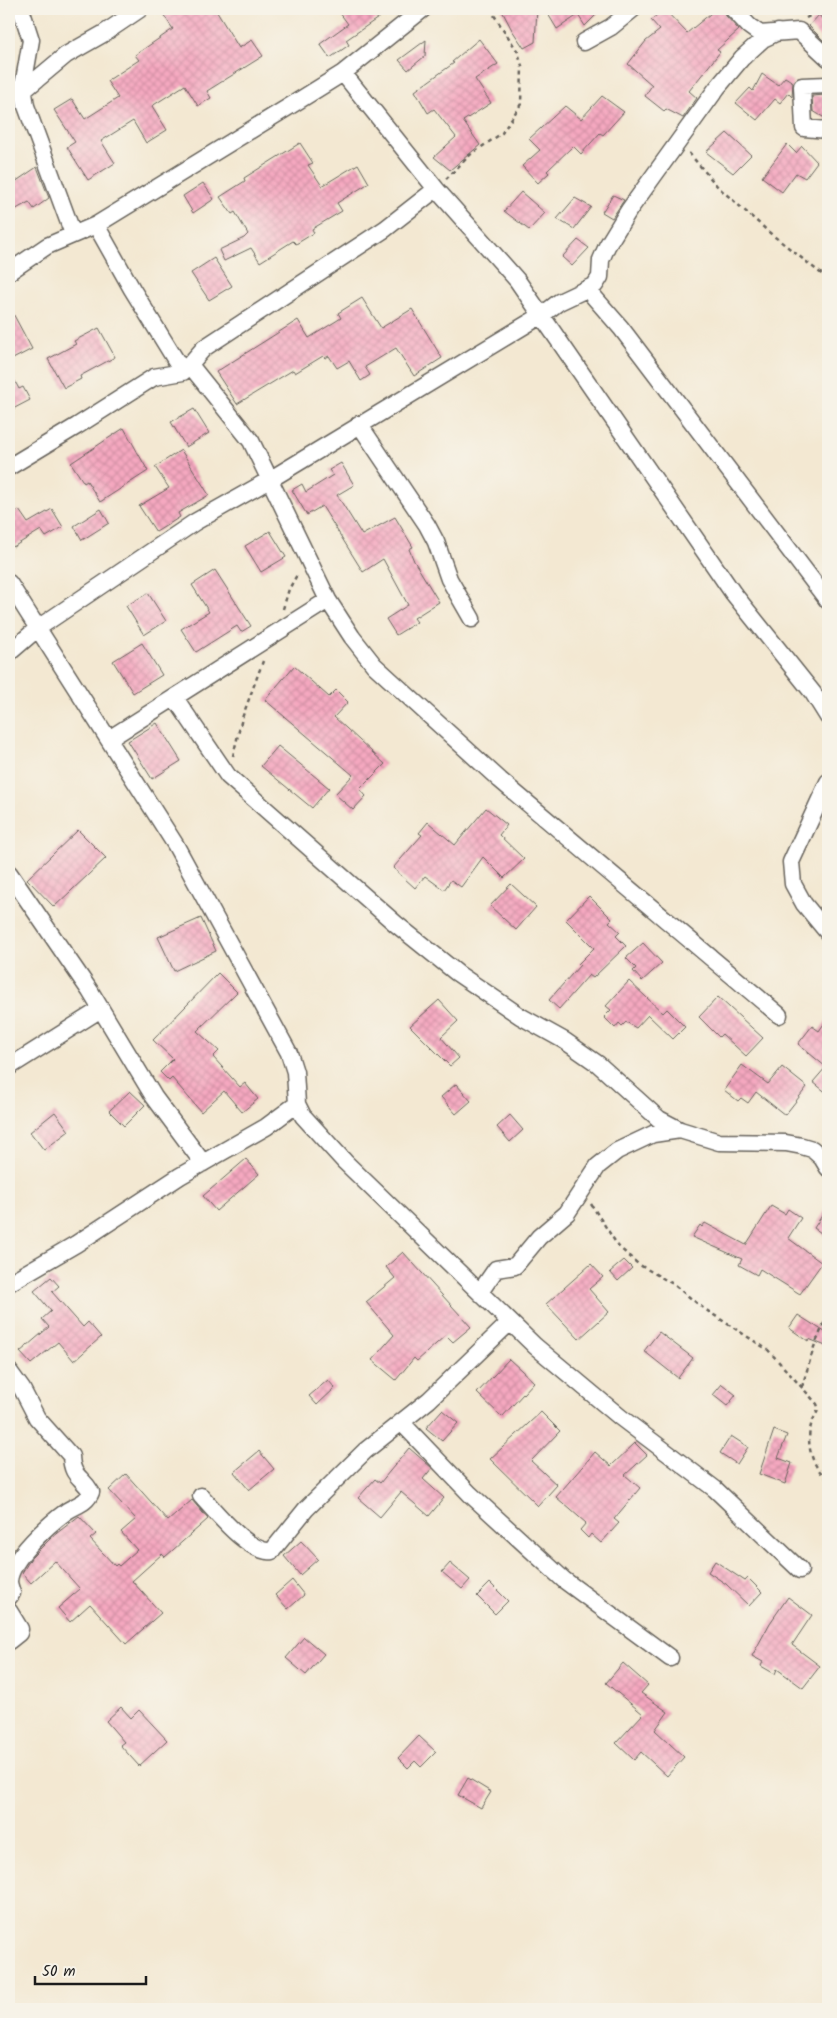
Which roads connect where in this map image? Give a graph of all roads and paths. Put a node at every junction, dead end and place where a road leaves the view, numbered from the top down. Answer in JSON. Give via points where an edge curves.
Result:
{"nodes":[{"id":1,"x":21,"y":9,"type":"edge"},
{"id":2,"x":140,"y":9,"type":"edge"},
{"id":3,"x":423,"y":9,"type":"edge"},
{"id":4,"x":490,"y":9,"type":"edge"},
{"id":5,"x":634,"y":9,"type":"edge"},
{"id":6,"x":733,"y":9,"type":"edge"},
{"id":7,"x":405,"y":16,"type":"edge"},
{"id":8,"x":778,"y":32,"type":"junction"},
{"id":9,"x":584,"y":42,"type":"dead end"},
{"id":10,"x":828,"y":58,"type":"edge"},
{"id":11,"x":343,"y":73,"type":"junction"},
{"id":12,"x":828,"y":85,"type":"edge"},
{"id":13,"x":23,"y":91,"type":"junction"},
{"id":14,"x":828,"y":130,"type":"edge"},
{"id":15,"x":679,"y":142,"type":"junction"},
{"id":16,"x":436,"y":189,"type":"junction"},
{"id":17,"x":96,"y":225,"type":"junction"},
{"id":18,"x":73,"y":234,"type":"junction"},
{"id":19,"x":9,"y":272,"type":"edge"},
{"id":20,"x":828,"y":279,"type":"edge"},
{"id":21,"x":586,"y":289,"type":"junction"},
{"id":22,"x":542,"y":314,"type":"junction"},
{"id":23,"x":187,"y":369,"type":"junction"},
{"id":24,"x":359,"y":424,"type":"junction"},
{"id":25,"x":9,"y":467,"type":"edge"},
{"id":26,"x":271,"y":479,"type":"junction"},
{"id":27,"x":306,"y":557,"type":"junction"},
{"id":28,"x":9,"y":583,"type":"edge"},
{"id":29,"x":328,"y":600,"type":"junction"},
{"id":30,"x":828,"y":601,"type":"edge"},
{"id":31,"x":472,"y":619,"type":"dead end"},
{"id":32,"x":38,"y":628,"type":"junction"},
{"id":33,"x":274,"y":636,"type":"junction"},
{"id":34,"x":9,"y":652,"type":"edge"},
{"id":35,"x":263,"y":660,"type":"dead end"},
{"id":36,"x":174,"y":698,"type":"junction"},
{"id":37,"x":828,"y":717,"type":"edge"},
{"id":38,"x":109,"y":739,"type":"junction"},
{"id":39,"x":228,"y":776,"type":"junction"},
{"id":40,"x":828,"y":782,"type":"edge"},
{"id":41,"x":9,"y":873,"type":"edge"},
{"id":42,"x":828,"y":933,"type":"edge"},
{"id":43,"x":101,"y":1009,"type":"junction"},
{"id":44,"x":779,"y":1016,"type":"dead end"},
{"id":45,"x":9,"y":1067,"type":"edge"},
{"id":46,"x":297,"y":1104,"type":"junction"},
{"id":47,"x":680,"y":1130,"type":"junction"},
{"id":48,"x":203,"y":1163,"type":"junction"},
{"id":49,"x":828,"y":1168,"type":"edge"},
{"id":50,"x":581,"y":1191,"type":"junction"},
{"id":51,"x":9,"y":1283,"type":"edge"},
{"id":52,"x":480,"y":1292,"type":"junction"},
{"id":53,"x":828,"y":1314,"type":"edge"},
{"id":54,"x":510,"y":1322,"type":"junction"},
{"id":55,"x":823,"y":1328,"type":"junction"},
{"id":56,"x":828,"y":1330,"type":"edge"},
{"id":57,"x":9,"y":1371,"type":"edge"},
{"id":58,"x":802,"y":1387,"type":"junction"},
{"id":59,"x":401,"y":1422,"type":"junction"},
{"id":60,"x":828,"y":1479,"type":"edge"},
{"id":61,"x":201,"y":1496,"type":"dead end"},
{"id":62,"x":800,"y":1570,"type":"dead end"},
{"id":63,"x":9,"y":1597,"type":"edge"},
{"id":64,"x":9,"y":1611,"type":"edge"},
{"id":65,"x":9,"y":1641,"type":"edge"},
{"id":66,"x":670,"y":1658,"type":"dead end"}],
"edges":[{"from":1,"to":13,"type":"street","via":[[32,40]]},
{"from":2,"to":13,"type":"street","via":[[66,55]]},
{"from":3,"to":7,"type":"street"},
{"from":4,"to":16,"type":"path","via":[[518,52],[522,66],[521,104],[502,133],[470,155]]},
{"from":5,"to":9,"type":"street"},
{"from":6,"to":8,"type":"street","via":[[754,31],[760,34]]},
{"from":7,"to":11,"type":"street"},
{"from":8,"to":10,"type":"street","via":[[799,31]]},
{"from":8,"to":15,"type":"street","via":[[742,58]]},
{"from":11,"to":16,"type":"street"},
{"from":11,"to":17,"type":"street"},
{"from":12,"to":14,"type":"street","via":[[802,86],[804,128]]},
{"from":13,"to":18,"type":"street"},
{"from":15,"to":20,"type":"path","via":[[718,187]]},
{"from":15,"to":21,"type":"street","via":[[614,232],[601,260],[600,276]]},
{"from":16,"to":22,"type":"street","via":[[517,280]]},
{"from":16,"to":23,"type":"street","via":[[385,229],[204,348]]},
{"from":17,"to":18,"type":"street"},
{"from":17,"to":23,"type":"street","via":[[132,289]]},
{"from":18,"to":19,"type":"street","via":[[47,246]]},
{"from":21,"to":22,"type":"street"},
{"from":21,"to":30,"type":"street","via":[[621,328]]},
{"from":22,"to":24,"type":"street"},
{"from":22,"to":37,"type":"street","via":[[733,593],[813,693]]},
{"from":23,"to":25,"type":"street","via":[[154,377]]},
{"from":23,"to":26,"type":"street","via":[[251,441]]},
{"from":24,"to":26,"type":"street"},
{"from":24,"to":31,"type":"street","via":[[427,525],[449,580]]},
{"from":26,"to":27,"type":"street"},
{"from":26,"to":32,"type":"street","via":[[195,522]]},
{"from":27,"to":29,"type":"street"},
{"from":27,"to":33,"type":"path","via":[[289,589]]},
{"from":28,"to":32,"type":"street"},
{"from":29,"to":33,"type":"street"},
{"from":29,"to":44,"type":"street","via":[[374,665],[414,702],[500,780]]},
{"from":32,"to":34,"type":"street"},
{"from":32,"to":38,"type":"street"},
{"from":33,"to":36,"type":"street"},
{"from":35,"to":39,"type":"path","via":[[242,718]]},
{"from":36,"to":38,"type":"street"},
{"from":36,"to":39,"type":"street"},
{"from":38,"to":46,"type":"street","via":[[175,844],[289,1053],[295,1072]]},
{"from":39,"to":47,"type":"street","via":[[449,967],[598,1064],[659,1119]]},
{"from":40,"to":42,"type":"street","via":[[791,862],[793,884],[804,904]]},
{"from":41,"to":43,"type":"street"},
{"from":43,"to":45,"type":"street"},
{"from":43,"to":48,"type":"street","via":[[154,1097]]},
{"from":46,"to":48,"type":"street","via":[[266,1127]]},
{"from":46,"to":52,"type":"street","via":[[314,1129],[345,1162]]},
{"from":47,"to":49,"type":"street","via":[[719,1142],[802,1146],[812,1149]]},
{"from":47,"to":50,"type":"street","via":[[653,1134],[617,1151],[598,1166]]},
{"from":48,"to":51,"type":"street"},
{"from":50,"to":52,"type":"street","via":[[567,1213],[539,1237],[519,1263],[512,1268],[496,1269]]},
{"from":50,"to":58,"type":"path","via":[[618,1246],[638,1264],[751,1337],[768,1350]]},
{"from":52,"to":54,"type":"street"},
{"from":53,"to":55,"type":"path"},
{"from":54,"to":59,"type":"street","via":[[429,1400]]},
{"from":54,"to":62,"type":"street","via":[[620,1416],[715,1489]]},
{"from":55,"to":56,"type":"path"},
{"from":55,"to":58,"type":"path"},
{"from":57,"to":63,"type":"street","via":[[37,1418],[72,1456],[70,1466],[91,1492],[86,1500],[67,1511],[29,1544],[12,1572],[9,1581],[12,1593]]},
{"from":58,"to":60,"type":"path","via":[[818,1407],[808,1438],[812,1457],[820,1473]]},
{"from":59,"to":61,"type":"street","via":[[365,1451],[306,1509],[272,1551],[261,1550],[244,1539]]},
{"from":59,"to":66,"type":"street","via":[[470,1494],[564,1580]]},
{"from":64,"to":65,"type":"street","via":[[20,1629]]}]}
